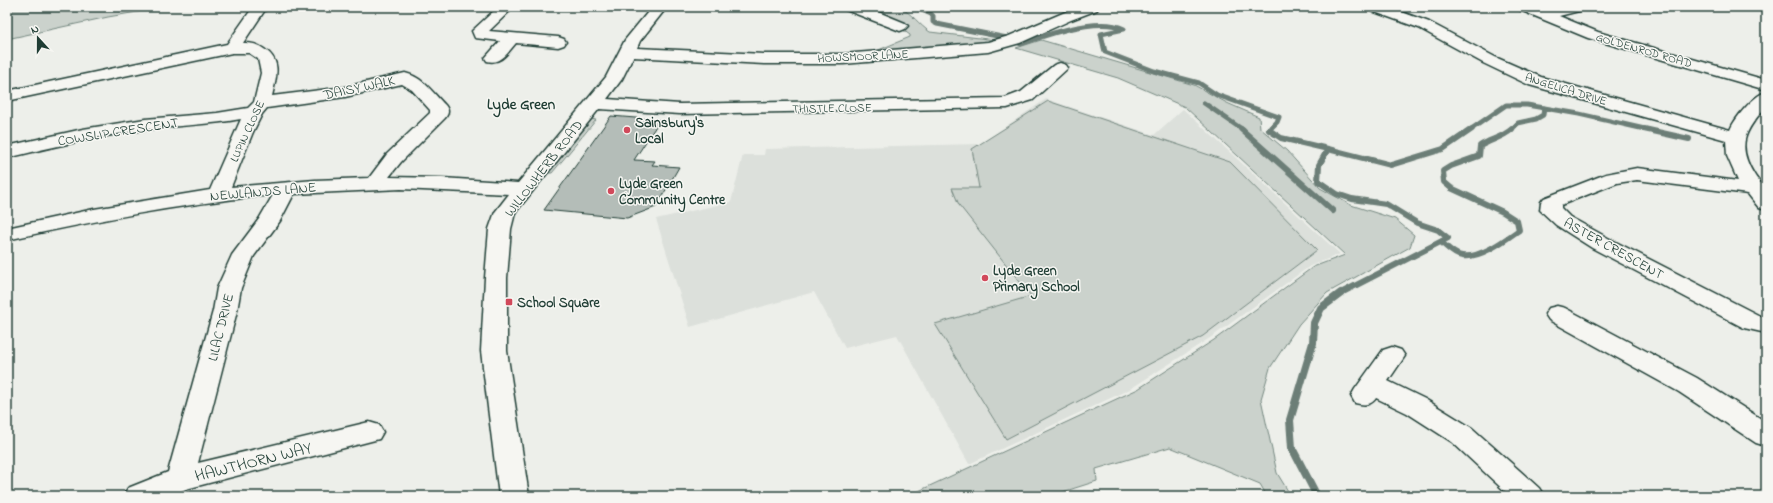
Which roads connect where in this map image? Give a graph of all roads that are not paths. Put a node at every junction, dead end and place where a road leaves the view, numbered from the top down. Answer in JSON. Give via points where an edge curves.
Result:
{"nodes":[{"id":1,"x":260,"y":7,"type":"edge"},
{"id":2,"x":507,"y":7,"type":"edge"},
{"id":3,"x":660,"y":7,"type":"edge"},
{"id":4,"x":851,"y":7,"type":"edge"},
{"id":5,"x":1092,"y":7,"type":"edge"},
{"id":6,"x":1401,"y":7,"type":"edge"},
{"id":7,"x":1525,"y":7,"type":"edge"},
{"id":8,"x":1578,"y":7,"type":"edge"},
{"id":9,"x":1379,"y":9,"type":"edge"},
{"id":10,"x":1544,"y":15,"type":"junction"},
{"id":11,"x":900,"y":26,"type":"dead end"},
{"id":12,"x":511,"y":39,"type":"junction"},
{"id":13,"x":558,"y":42,"type":"dead end"},
{"id":14,"x":232,"y":48,"type":"junction"},
{"id":15,"x":626,"y":52,"type":"junction"},
{"id":16,"x":493,"y":58,"type":"dead end"},
{"id":17,"x":1060,"y":68,"type":"dead end"},
{"id":18,"x":1766,"y":85,"type":"edge"},
{"id":19,"x":7,"y":96,"type":"edge"},
{"id":20,"x":1766,"y":97,"type":"edge"},
{"id":21,"x":593,"y":104,"type":"junction"},
{"id":22,"x":258,"y":107,"type":"junction"},
{"id":23,"x":1736,"y":137,"type":"junction"},
{"id":24,"x":7,"y":152,"type":"edge"},
{"id":25,"x":375,"y":183,"type":"junction"},
{"id":26,"x":287,"y":188,"type":"junction"},
{"id":27,"x":523,"y":189,"type":"junction"},
{"id":28,"x":218,"y":194,"type":"junction"},
{"id":29,"x":1760,"y":196,"type":"edge"},
{"id":30,"x":7,"y":234,"type":"edge"},
{"id":31,"x":1557,"y":314,"type":"dead end"},
{"id":32,"x":1766,"y":325,"type":"edge"},
{"id":33,"x":1392,"y":356,"type":"dead end"},
{"id":34,"x":369,"y":432,"type":"dead end"},
{"id":35,"x":1766,"y":436,"type":"edge"},
{"id":36,"x":180,"y":479,"type":"junction"},
{"id":37,"x":138,"y":496,"type":"edge"},
{"id":38,"x":514,"y":496,"type":"edge"},
{"id":39,"x":1529,"y":496,"type":"edge"}],
"edges":[{"from":1,"to":14,"type":"street"},
{"from":2,"to":12,"type":"street","via":[[480,31],[480,35]]},
{"from":3,"to":15,"type":"street","name":"WILLOWHERB ROAD"},
{"from":4,"to":11,"type":"street"},
{"from":5,"to":15,"type":"street","name":"HOWSMOOR LANE","via":[[1052,22],[1013,41],[988,48],[843,59],[764,59]]},
{"from":6,"to":9,"type":"street","name":"ANGELICA DRIVE"},
{"from":7,"to":10,"type":"street","name":"GOLDENROD ROAD"},
{"from":8,"to":10,"type":"street"},
{"from":9,"to":23,"type":"street","name":"ANGELICA DRIVE","via":[[1424,24],[1489,60],[1535,81]]},
{"from":10,"to":18,"type":"street","name":"GOLDENROD ROAD","via":[[1593,35]]},
{"from":12,"to":13,"type":"street"},
{"from":12,"to":16,"type":"street"},
{"from":14,"to":19,"type":"street"},
{"from":14,"to":22,"type":"street","name":"LUPIN CLOSE","via":[[252,48],[266,57],[269,73]]},
{"from":15,"to":21,"type":"street","name":"WILLOWHERB ROAD","via":[[614,79]]},
{"from":17,"to":21,"type":"street","name":"THISTLE CLOSE","via":[[1027,96],[1007,103],[680,109]]},
{"from":20,"to":23,"type":"street","via":[[1742,124]]},
{"from":21,"to":27,"type":"street","name":"WILLOWHERB ROAD"},
{"from":22,"to":24,"type":"street","name":"COWSLIP CRESCENT","via":[[218,118],[145,124]]},
{"from":22,"to":25,"type":"street","name":"DAISY WALK","via":[[344,92],[404,78],[418,86],[439,109],[439,114],[394,158]]},
{"from":22,"to":28,"type":"street","name":"LUPIN CLOSE"},
{"from":23,"to":29,"type":"street","via":[[1735,154],[1740,168]]},
{"from":25,"to":26,"type":"street","name":"NEWLANDS LANE"},
{"from":25,"to":27,"type":"street","name":"NEWLANDS LANE"},
{"from":26,"to":28,"type":"street","name":"NEWLANDS LANE"},
{"from":26,"to":36,"type":"street","name":"LILAC DRIVE","via":[[269,221],[243,255],[229,288],[225,312]]},
{"from":27,"to":38,"type":"street","name":"WILLOWHERB ROAD","via":[[505,212],[500,229],[494,351]]},
{"from":28,"to":30,"type":"street","name":"NEWLANDS LANE","via":[[131,208]]},
{"from":29,"to":32,"type":"street","name":"ASTER CRESCENT","via":[[1638,174],[1613,178],[1551,202],[1550,210],[1563,221],[1600,243],[1753,322]]},
{"from":31,"to":35,"type":"street","via":[[1688,385]]},
{"from":33,"to":39,"type":"street","via":[[1368,391],[1416,406],[1462,435]]},
{"from":34,"to":36,"type":"street","name":"HAWTHORN WAY"},
{"from":36,"to":37,"type":"street","name":"HAWTHORN WAY"}]}
